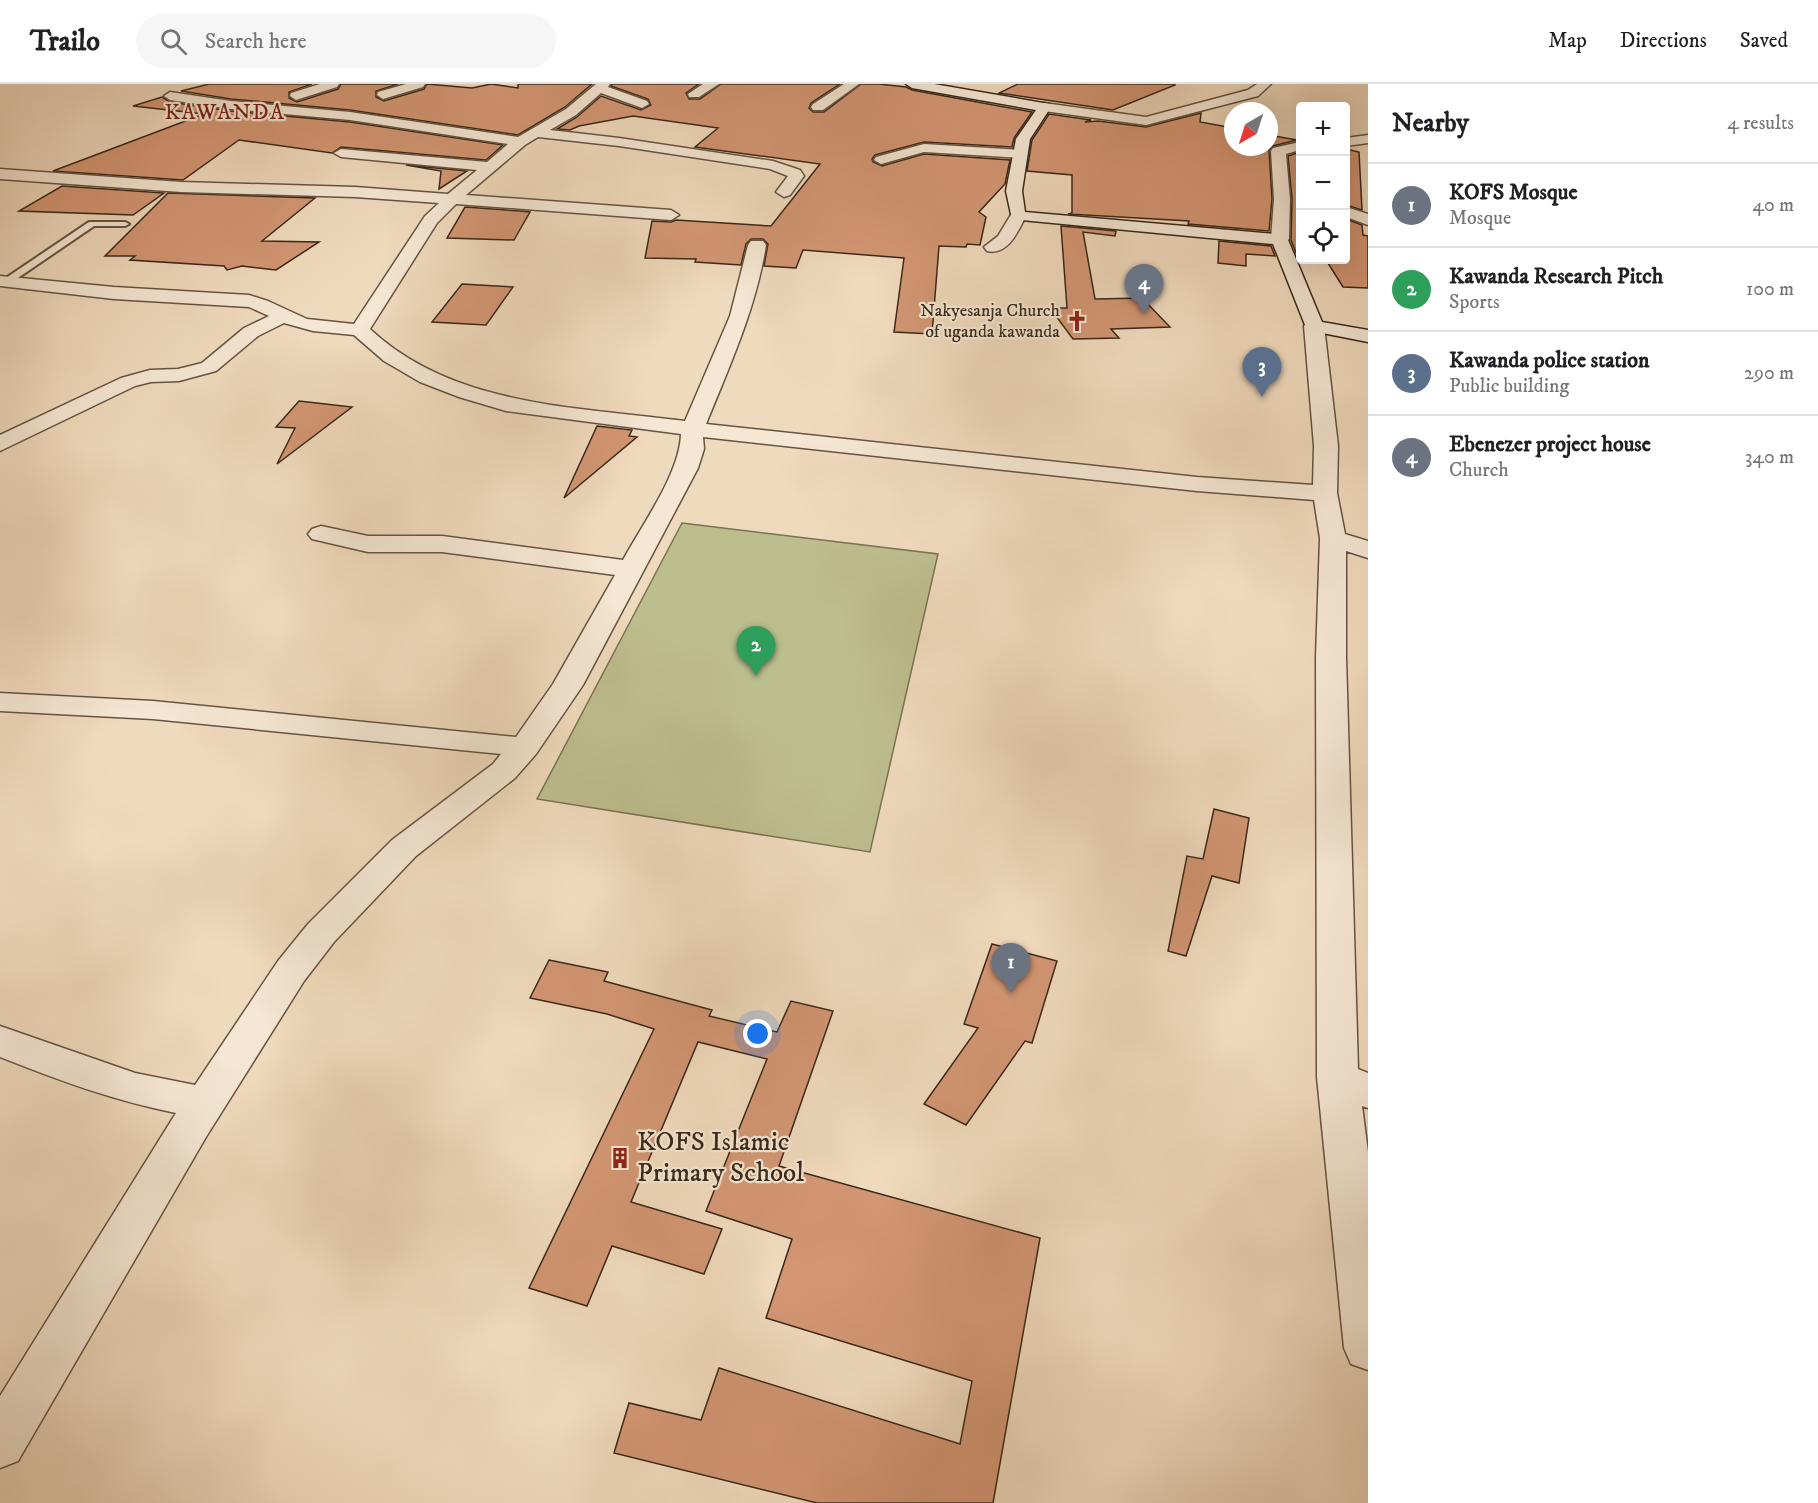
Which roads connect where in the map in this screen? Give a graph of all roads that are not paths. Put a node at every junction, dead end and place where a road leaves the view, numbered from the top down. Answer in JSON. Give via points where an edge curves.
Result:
{"nodes":[{"id":1,"x":333,"y":84,"type":"edge"},
{"id":2,"x":419,"y":84,"type":"edge"},
{"id":3,"x":713,"y":84,"type":"edge"},
{"id":4,"x":853,"y":84,"type":"edge"},
{"id":5,"x":912,"y":84,"type":"edge"},
{"id":6,"x":1265,"y":84,"type":"edge"},
{"id":7,"x":602,"y":86,"type":"edge"},
{"id":8,"x":694,"y":94,"type":"dead end"},
{"id":9,"x":383,"y":95,"type":"dead end"},
{"id":10,"x":170,"y":96,"type":"dead end"},
{"id":11,"x":296,"y":96,"type":"dead end"},
{"id":12,"x":642,"y":104,"type":"dead end"},
{"id":13,"x":1044,"y":106,"type":"junction"},
{"id":14,"x":818,"y":108,"type":"dead end"},
{"id":15,"x":1189,"y":109,"type":"junction"},
{"id":16,"x":1224,"y":117,"type":"dead end"},
{"id":17,"x":528,"y":137,"type":"junction"},
{"id":18,"x":1368,"y":139,"type":"edge"},
{"id":19,"x":1350,"y":141,"type":"edge"},
{"id":20,"x":1278,"y":146,"type":"edge"},
{"id":21,"x":1296,"y":146,"type":"edge"},
{"id":22,"x":341,"y":153,"type":"dead end"},
{"id":23,"x":1021,"y":154,"type":"junction"},
{"id":24,"x":1276,"y":156,"type":"edge"},
{"id":25,"x":880,"y":160,"type":"dead end"},
{"id":26,"x":490,"y":167,"type":"junction"},
{"id":27,"x":0,"y":174,"type":"edge"},
{"id":28,"x":1281,"y":186,"type":"junction"},
{"id":29,"x":784,"y":192,"type":"dead end"},
{"id":30,"x":1296,"y":192,"type":"edge"},
{"id":31,"x":451,"y":200,"type":"junction"},
{"id":32,"x":1350,"y":213,"type":"edge"},
{"id":33,"x":671,"y":215,"type":"dead end"},
{"id":34,"x":1018,"y":216,"type":"junction"},
{"id":35,"x":1368,"y":220,"type":"edge"},
{"id":36,"x":125,"y":224,"type":"dead end"},
{"id":37,"x":1280,"y":239,"type":"junction"},
{"id":38,"x":757,"y":245,"type":"dead end"},
{"id":39,"x":993,"y":247,"type":"dead end"},
{"id":40,"x":3,"y":282,"type":"edge"},
{"id":41,"x":283,"y":316,"type":"junction"},
{"id":42,"x":1314,"y":326,"type":"junction"},
{"id":43,"x":360,"y":330,"type":"junction"},
{"id":44,"x":1368,"y":336,"type":"edge"},
{"id":45,"x":692,"y":430,"type":"junction"},
{"id":46,"x":767,"y":439,"type":"junction"},
{"id":47,"x":0,"y":444,"type":"edge"},
{"id":48,"x":708,"y":460,"type":"junction"},
{"id":49,"x":1325,"y":493,"type":"junction"},
{"id":50,"x":321,"y":534,"type":"dead end"},
{"id":51,"x":1333,"y":538,"type":"junction"},
{"id":52,"x":1368,"y":550,"type":"edge"},
{"id":53,"x":631,"y":569,"type":"junction"},
{"id":54,"x":0,"y":702,"type":"edge"},
{"id":55,"x":525,"y":747,"type":"junction"},
{"id":56,"x":0,"y":1041,"type":"edge"},
{"id":57,"x":1353,"y":1084,"type":"edge"},
{"id":58,"x":206,"y":1103,"type":"junction"},
{"id":59,"x":1368,"y":1348,"type":"edge"},
{"id":60,"x":0,"y":1443,"type":"edge"}],
"edges":[{"from":1,"to":11,"type":"street"},
{"from":2,"to":9,"type":"street"},
{"from":3,"to":8,"type":"street"},
{"from":4,"to":14,"type":"street"},
{"from":5,"to":13,"type":"street"},
{"from":6,"to":15,"type":"street","via":[[1253,93]]},
{"from":7,"to":12,"type":"street"},
{"from":7,"to":17,"type":"street"},
{"from":10,"to":17,"type":"street"},
{"from":13,"to":15,"type":"street","via":[[1142,121]]},
{"from":13,"to":23,"type":"street","via":[[1023,139]]},
{"from":15,"to":16,"type":"street"},
{"from":17,"to":26,"type":"street"},
{"from":17,"to":29,"type":"street","via":[[619,142],[772,165],[796,176]]},
{"from":18,"to":19,"type":"street"},
{"from":20,"to":21,"type":"street"},
{"from":22,"to":26,"type":"street"},
{"from":23,"to":25,"type":"street","via":[[924,148]]},
{"from":23,"to":34,"type":"street","via":[[1014,190]]},
{"from":24,"to":28,"type":"street"},
{"from":26,"to":31,"type":"street"},
{"from":27,"to":31,"type":"street"},
{"from":28,"to":30,"type":"street"},
{"from":28,"to":37,"type":"street"},
{"from":31,"to":33,"type":"street"},
{"from":31,"to":43,"type":"street","via":[[431,220]]},
{"from":32,"to":35,"type":"street"},
{"from":34,"to":37,"type":"street"},
{"from":34,"to":39,"type":"street","via":[[1004,239]]},
{"from":36,"to":40,"type":"lane","via":[[92,224]]},
{"from":37,"to":42,"type":"street"},
{"from":38,"to":45,"type":"street","via":[[741,312]]},
{"from":40,"to":41,"type":"street","via":[[258,302]]},
{"from":41,"to":43,"type":"street","via":[[317,326]]},
{"from":41,"to":47,"type":"street","via":[[251,332],[209,368],[128,381]]},
{"from":42,"to":44,"type":"street"},
{"from":42,"to":49,"type":"street","via":[[1326,446]]},
{"from":43,"to":45,"type":"street","via":[[405,366],[471,395],[506,404]]},
{"from":45,"to":46,"type":"street"},
{"from":45,"to":48,"type":"street","via":[[692,450]]},
{"from":46,"to":48,"type":"street"},
{"from":46,"to":49,"type":"street","via":[[1197,484]]},
{"from":48,"to":53,"type":"street"},
{"from":49,"to":51,"type":"street"},
{"from":50,"to":53,"type":"street","via":[[368,544],[442,544]]},
{"from":51,"to":52,"type":"street"},
{"from":51,"to":57,"type":"street","via":[[1330,657]]},
{"from":53,"to":55,"type":"street","via":[[568,685]]},
{"from":54,"to":55,"type":"street","via":[[153,710]]},
{"from":55,"to":58,"type":"street","via":[[504,771],[404,848],[321,933],[291,971]]},
{"from":56,"to":58,"type":"street","via":[[135,1089]]},
{"from":57,"to":59,"type":"street"},
{"from":58,"to":60,"type":"street"}]}
